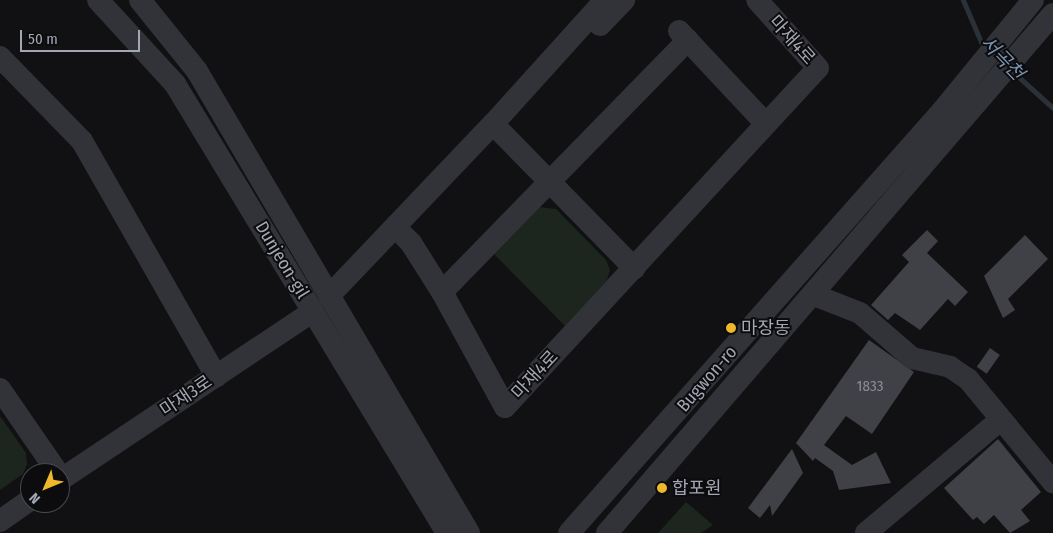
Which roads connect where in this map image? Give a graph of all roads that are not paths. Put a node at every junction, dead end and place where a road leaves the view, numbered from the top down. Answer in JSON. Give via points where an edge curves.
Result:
{"nodes":[{"id":1,"x":98,"y":0,"type":"edge"},
{"id":2,"x":140,"y":0,"type":"edge"},
{"id":3,"x":605,"y":0,"type":"edge"},
{"id":4,"x":624,"y":0,"type":"edge"},
{"id":5,"x":757,"y":0,"type":"edge"},
{"id":6,"x":1033,"y":0,"type":"edge"},
{"id":7,"x":1053,"y":14,"type":"edge"},
{"id":8,"x":0,"y":57,"type":"edge"},
{"id":9,"x":493,"y":124,"type":"junction"},
{"id":10,"x":766,"y":124,"type":"junction"},
{"id":11,"x":550,"y":182,"type":"junction"},
{"id":12,"x":395,"y":227,"type":"junction"},
{"id":13,"x":634,"y":268,"type":"junction"},
{"id":14,"x":442,"y":292,"type":"junction"},
{"id":15,"x":814,"y":295,"type":"junction"},
{"id":16,"x":329,"y":296,"type":"junction"},
{"id":17,"x":313,"y":311,"type":"junction"},
{"id":18,"x":216,"y":376,"type":"junction"},
{"id":19,"x":0,"y":389,"type":"edge"},
{"id":20,"x":1000,"y":420,"type":"junction"},
{"id":21,"x":410,"y":453,"type":"junction"},
{"id":22,"x":50,"y":463,"type":"edge"},
{"id":23,"x":70,"y":471,"type":"edge"},
{"id":24,"x":1053,"y":482,"type":"edge"},
{"id":25,"x":604,"y":496,"type":"junction"},
{"id":26,"x":20,"y":507,"type":"edge"},
{"id":27,"x":0,"y":520,"type":"edge"},
{"id":28,"x":619,"y":524,"type":"edge"},
{"id":29,"x":432,"y":533,"type":"edge"},
{"id":30,"x":447,"y":533,"type":"edge"},
{"id":31,"x":469,"y":533,"type":"edge"},
{"id":32,"x":487,"y":533,"type":"edge"},
{"id":33,"x":551,"y":533,"type":"edge"},
{"id":34,"x":569,"y":533,"type":"edge"},
{"id":35,"x":607,"y":533,"type":"edge"},
{"id":36,"x":866,"y":533,"type":"edge"}],
"edges":[{"from":1,"to":17,"type":"street","name":"Dunjeon-gil","via":[[175,84]]},
{"from":2,"to":16,"type":"street","name":"Dunjeon-gil","via":[[197,71]]},
{"from":3,"to":9,"type":"street"},
{"from":4,"to":9,"type":"street","via":[[571,54]]},
{"from":5,"to":10,"type":"street","name":"마재4로","via":[[818,68]]},
{"from":6,"to":25,"type":"street","name":"Bugwon-ro","via":[[943,110]]},
{"from":7,"to":15,"type":"street","name":"Bugwon-ro"},
{"from":8,"to":18,"type":"street","via":[[82,141]]},
{"from":9,"to":11,"type":"street"},
{"from":9,"to":12,"type":"street"},
{"from":10,"to":11,"type":"street","via":[[684,35]]},
{"from":10,"to":13,"type":"street","name":"마재4로"},
{"from":11,"to":13,"type":"street"},
{"from":11,"to":14,"type":"street"},
{"from":12,"to":14,"type":"street","name":"마재4로","via":[[410,243]]},
{"from":12,"to":16,"type":"street"},
{"from":13,"to":14,"type":"street","name":"마재4로","via":[[505,407]]},
{"from":15,"to":20,"type":"street","via":[[860,313],[912,358],[956,371],[968,379]]},
{"from":15,"to":28,"type":"street","name":"Bugwon-ro"},
{"from":16,"to":21,"type":"street","name":"Dunjeon-gil"},
{"from":17,"to":18,"type":"street","name":"마재3로"},
{"from":17,"to":21,"type":"street","name":"Dunjeon-gil"},
{"from":18,"to":23,"type":"street","name":"마재3로"},
{"from":19,"to":22,"type":"street"},
{"from":20,"to":24,"type":"street"},
{"from":20,"to":36,"type":"street"},
{"from":21,"to":29,"type":"street","via":[[409,493]]},
{"from":21,"to":30,"type":"street","name":"Dunjeon-gil"},
{"from":21,"to":31,"type":"street","name":"Dunjeon-gil"},
{"from":21,"to":32,"type":"street","via":[[451,482],[478,529]]},
{"from":25,"to":33,"type":"street"},
{"from":25,"to":34,"type":"street","name":"Bugwon-ro"},
{"from":26,"to":27,"type":"street"},
{"from":28,"to":35,"type":"street","name":"Bugwon-ro"}]}
